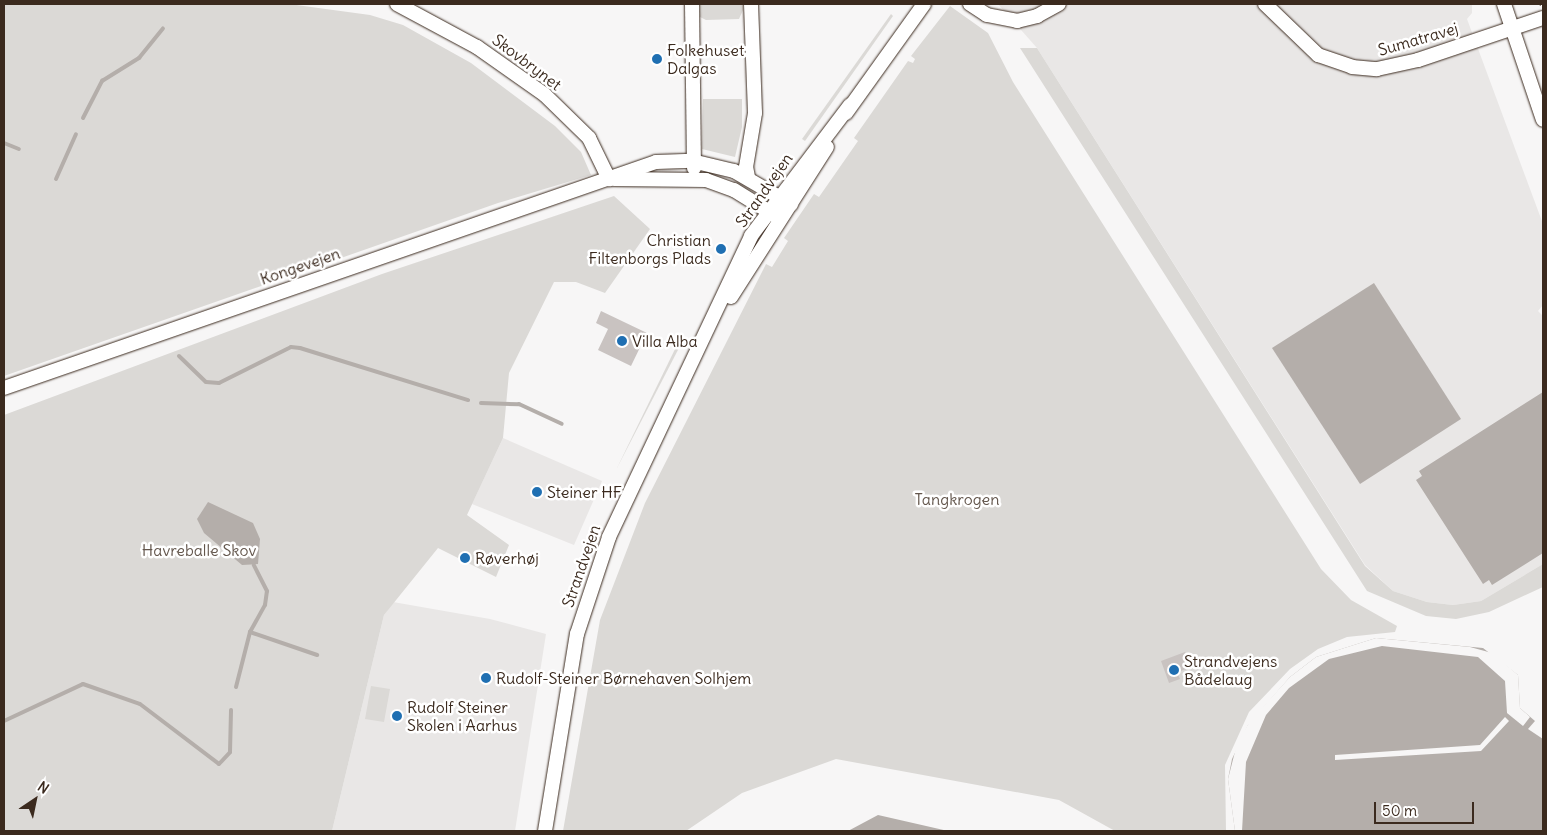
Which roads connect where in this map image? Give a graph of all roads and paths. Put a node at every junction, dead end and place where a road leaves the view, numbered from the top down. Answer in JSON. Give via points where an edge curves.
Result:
{"nodes":[{"id":1,"x":400,"y":4,"type":"edge"},
{"id":2,"x":692,"y":4,"type":"edge"},
{"id":3,"x":751,"y":4,"type":"edge"},
{"id":4,"x":924,"y":4,"type":"edge"},
{"id":5,"x":970,"y":4,"type":"edge"},
{"id":6,"x":1059,"y":4,"type":"edge"},
{"id":7,"x":1265,"y":4,"type":"edge"},
{"id":8,"x":1504,"y":4,"type":"edge"},
{"id":9,"x":1543,"y":18,"type":"edge"},
{"id":10,"x":1512,"y":28,"type":"junction"},
{"id":11,"x":850,"y":105,"type":"junction"},
{"id":12,"x":1543,"y":120,"type":"edge"},
{"id":13,"x":692,"y":161,"type":"junction"},
{"id":14,"x":748,"y":177,"type":"junction"},
{"id":15,"x":609,"y":179,"type":"junction"},
{"id":16,"x":706,"y":180,"type":"junction"},
{"id":17,"x":780,"y":197,"type":"junction"},
{"id":18,"x":792,"y":204,"type":"junction"},
{"id":19,"x":768,"y":212,"type":"junction"},
{"id":20,"x":782,"y":220,"type":"junction"},
{"id":21,"x":709,"y":330,"type":"junction"},
{"id":22,"x":4,"y":388,"type":"edge"},
{"id":23,"x":545,"y":831,"type":"edge"}],
"edges":[{"from":1,"to":15,"type":"street","name":"Skovbrynet","via":[[477,46],[545,96],[589,138]]},
{"from":2,"to":13,"type":"street"},
{"from":3,"to":14,"type":"street","via":[[755,113],[746,167]]},
{"from":4,"to":11,"type":"street","name":"Strandvejen"},
{"from":5,"to":6,"type":"street","via":[[987,15],[1017,21],[1037,16]]},
{"from":7,"to":10,"type":"street","name":"Sumatravej","via":[[1304,45],[1330,62],[1352,67],[1377,69],[1418,60]]},
{"from":8,"to":10,"type":"street"},
{"from":9,"to":10,"type":"street","name":"Sumatravej"},
{"from":10,"to":12,"type":"street"},
{"from":11,"to":17,"type":"street","name":"Strandvejen"},
{"from":11,"to":18,"type":"street","name":"Strandvejen"},
{"from":13,"to":14,"type":"street"},
{"from":13,"to":15,"type":"street","via":[[656,162]]},
{"from":13,"to":16,"type":"street"},
{"from":14,"to":17,"type":"street"},
{"from":15,"to":16,"type":"street"},
{"from":15,"to":22,"type":"street","name":"Kongevejen"},
{"from":16,"to":19,"type":"street","via":[[734,190]]},
{"from":17,"to":18,"type":"street"},
{"from":17,"to":19,"type":"street","name":"Strandvejen"},
{"from":18,"to":20,"type":"street","name":"Strandvejen"},
{"from":19,"to":20,"type":"street"},
{"from":19,"to":21,"type":"street","name":"Strandvejen","via":[[751,236]]},
{"from":20,"to":21,"type":"street","name":"Strandvejen"},
{"from":21,"to":23,"type":"street","name":"Strandvejen","via":[[621,508],[592,582],[574,646]]}]}
